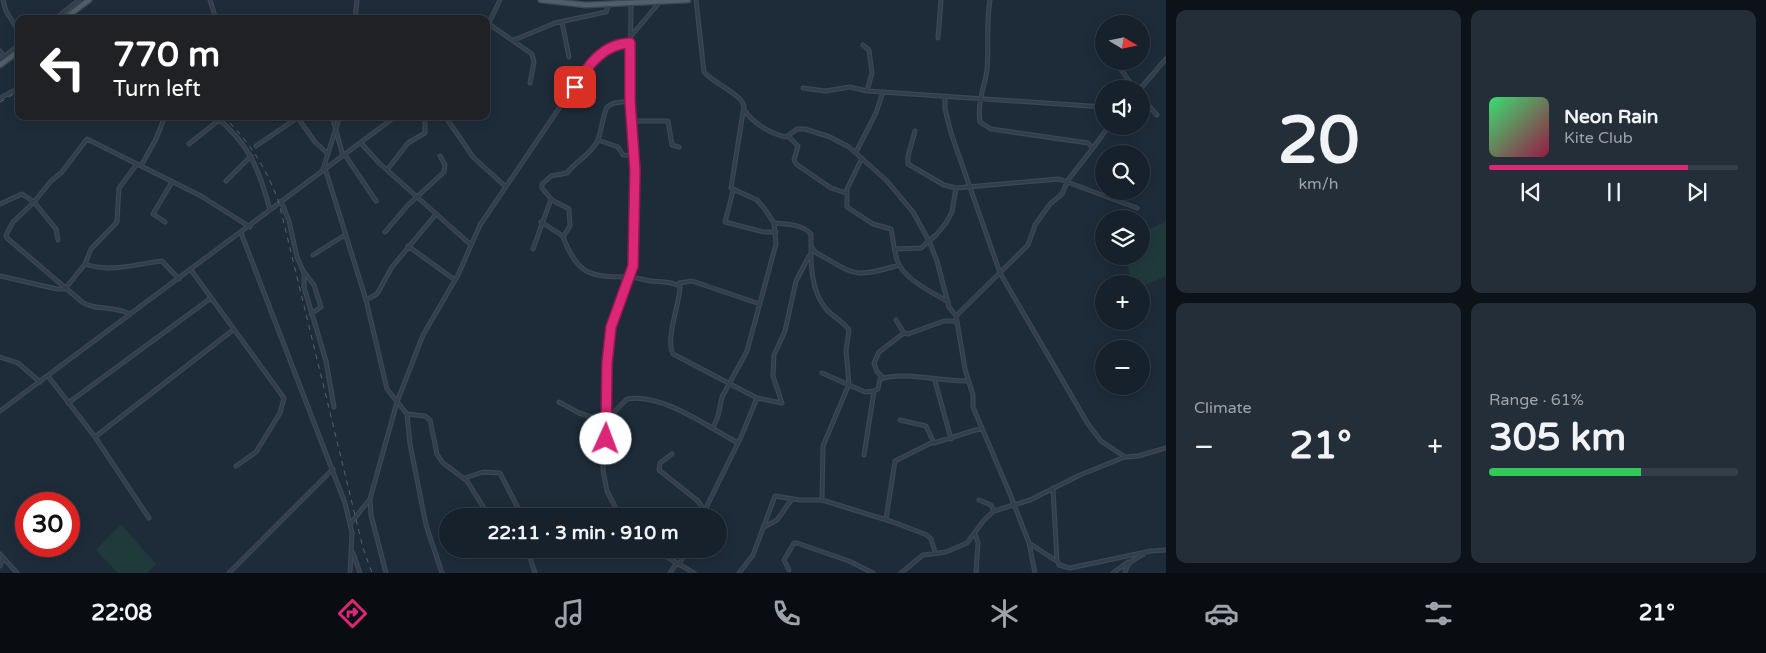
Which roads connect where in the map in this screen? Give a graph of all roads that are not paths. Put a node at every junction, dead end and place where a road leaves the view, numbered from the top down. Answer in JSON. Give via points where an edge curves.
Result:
{"nodes":[{"id":1,"x":2,"y":0,"type":"edge"},
{"id":2,"x":73,"y":0,"type":"edge"},
{"id":3,"x":79,"y":0,"type":"edge"},
{"id":4,"x":89,"y":0,"type":"edge"},
{"id":5,"x":210,"y":0,"type":"edge"},
{"id":6,"x":357,"y":0,"type":"edge"},
{"id":7,"x":500,"y":0,"type":"edge"},
{"id":8,"x":541,"y":0,"type":"edge"},
{"id":9,"x":688,"y":0,"type":"edge"},
{"id":10,"x":696,"y":0,"type":"edge"},
{"id":11,"x":941,"y":0,"type":"edge"},
{"id":12,"x":990,"y":0,"type":"edge"},
{"id":13,"x":669,"y":1,"type":"edge"},
{"id":14,"x":596,"y":3,"type":"edge"},
{"id":15,"x":659,"y":3,"type":"junction"},
{"id":16,"x":73,"y":4,"type":"junction"},
{"id":17,"x":608,"y":5,"type":"junction"},
{"id":18,"x":631,"y":5,"type":"junction"},
{"id":19,"x":60,"y":15,"type":"edge"},
{"id":20,"x":69,"y":15,"type":"edge"},
{"id":21,"x":215,"y":15,"type":"edge"},
{"id":22,"x":355,"y":15,"type":"edge"},
{"id":23,"x":490,"y":22,"type":"edge"},
{"id":24,"x":562,"y":22,"type":"junction"},
{"id":25,"x":490,"y":25,"type":"edge"},
{"id":26,"x":15,"y":26,"type":"edge"},
{"id":27,"x":631,"y":36,"type":"junction"},
{"id":28,"x":938,"y":38,"type":"dead end"},
{"id":29,"x":514,"y":40,"type":"junction"},
{"id":30,"x":630,"y":43,"type":"junction"},
{"id":31,"x":863,"y":45,"type":"dead end"},
{"id":32,"x":15,"y":48,"type":"edge"},
{"id":33,"x":0,"y":51,"type":"edge"},
{"id":34,"x":15,"y":54,"type":"edge"},
{"id":35,"x":4,"y":56,"type":"junction"},
{"id":36,"x":569,"y":57,"type":"dead end"},
{"id":37,"x":1166,"y":59,"type":"edge"},
{"id":38,"x":0,"y":60,"type":"edge"},
{"id":39,"x":0,"y":65,"type":"edge"},
{"id":40,"x":1148,"y":80,"type":"edge"},
{"id":41,"x":530,"y":83,"type":"dead end"},
{"id":42,"x":803,"y":88,"type":"dead end"},
{"id":43,"x":15,"y":90,"type":"edge"},
{"id":44,"x":867,"y":91,"type":"junction"},
{"id":45,"x":883,"y":92,"type":"junction"},
{"id":46,"x":945,"y":97,"type":"junction"},
{"id":47,"x":0,"y":98,"type":"edge"},
{"id":48,"x":979,"y":98,"type":"junction"},
{"id":49,"x":630,"y":101,"type":"junction"},
{"id":50,"x":1095,"y":106,"type":"edge"},
{"id":51,"x":1150,"y":107,"type":"edge"},
{"id":52,"x":745,"y":112,"type":"junction"},
{"id":53,"x":1157,"y":114,"type":"dead end"},
{"id":54,"x":163,"y":120,"type":"edge"},
{"id":55,"x":219,"y":120,"type":"joint"},
{"id":56,"x":293,"y":120,"type":"edge"},
{"id":57,"x":299,"y":120,"type":"edge"},
{"id":58,"x":334,"y":120,"type":"edge"},
{"id":59,"x":338,"y":120,"type":"edge"},
{"id":60,"x":391,"y":120,"type":"edge"},
{"id":61,"x":425,"y":120,"type":"edge"},
{"id":62,"x":447,"y":120,"type":"edge"},
{"id":63,"x":632,"y":121,"type":"junction"},
{"id":64,"x":336,"y":126,"type":"junction"},
{"id":65,"x":914,"y":131,"type":"dead end"},
{"id":66,"x":1103,"y":135,"type":"edge"},
{"id":67,"x":788,"y":136,"type":"junction"},
{"id":68,"x":598,"y":140,"type":"junction"},
{"id":69,"x":362,"y":143,"type":"junction"},
{"id":70,"x":189,"y":144,"type":"dead end"},
{"id":71,"x":256,"y":146,"type":"dead end"},
{"id":72,"x":680,"y":147,"type":"dead end"},
{"id":73,"x":1094,"y":148,"type":"junction"},
{"id":74,"x":856,"y":152,"type":"junction"},
{"id":75,"x":328,"y":153,"type":"junction"},
{"id":76,"x":251,"y":156,"type":"junction"},
{"id":77,"x":344,"y":156,"type":"junction"},
{"id":78,"x":440,"y":156,"type":"dead end"},
{"id":79,"x":634,"y":156,"type":"junction"},
{"id":80,"x":862,"y":158,"type":"junction"},
{"id":81,"x":137,"y":164,"type":"junction"},
{"id":82,"x":141,"y":166,"type":"junction"},
{"id":83,"x":324,"y":169,"type":"junction"},
{"id":84,"x":387,"y":170,"type":"junction"},
{"id":85,"x":1068,"y":180,"type":"junction"},
{"id":86,"x":226,"y":181,"type":"dead end"},
{"id":87,"x":172,"y":182,"type":"junction"},
{"id":88,"x":506,"y":187,"type":"junction"},
{"id":89,"x":970,"y":187,"type":"junction"},
{"id":90,"x":956,"y":188,"type":"junction"},
{"id":91,"x":733,"y":190,"type":"junction"},
{"id":92,"x":846,"y":193,"type":"junction"},
{"id":93,"x":417,"y":196,"type":"junction"},
{"id":94,"x":551,"y":199,"type":"junction"},
{"id":95,"x":281,"y":201,"type":"junction"},
{"id":96,"x":34,"y":202,"type":"junction"},
{"id":97,"x":376,"y":202,"type":"dead end"},
{"id":98,"x":0,"y":204,"type":"edge"},
{"id":99,"x":1137,"y":208,"type":"dead end"},
{"id":100,"x":270,"y":210,"type":"junction"},
{"id":101,"x":436,"y":214,"type":"junction"},
{"id":102,"x":165,"y":222,"type":"dead end"},
{"id":103,"x":542,"y":222,"type":"junction"},
{"id":104,"x":774,"y":223,"type":"junction"},
{"id":105,"x":250,"y":227,"type":"junction"},
{"id":106,"x":385,"y":232,"type":"dead end"},
{"id":107,"x":776,"y":232,"type":"junction"},
{"id":108,"x":241,"y":233,"type":"junction"},
{"id":109,"x":346,"y":234,"type":"junction"},
{"id":110,"x":564,"y":236,"type":"junction"},
{"id":111,"x":58,"y":240,"type":"dead end"},
{"id":112,"x":929,"y":241,"type":"junction"},
{"id":113,"x":471,"y":245,"type":"junction"},
{"id":114,"x":811,"y":245,"type":"junction"},
{"id":115,"x":408,"y":246,"type":"junction"},
{"id":116,"x":533,"y":249,"type":"dead end"},
{"id":117,"x":895,"y":249,"type":"junction"},
{"id":118,"x":810,"y":254,"type":"junction"},
{"id":119,"x":313,"y":255,"type":"dead end"},
{"id":120,"x":85,"y":264,"type":"junction"},
{"id":121,"x":899,"y":265,"type":"junction"},
{"id":122,"x":191,"y":270,"type":"junction"},
{"id":123,"x":303,"y":271,"type":"junction"},
{"id":124,"x":1000,"y":273,"type":"junction"},
{"id":125,"x":0,"y":276,"type":"edge"},
{"id":126,"x":630,"y":276,"type":"junction"},
{"id":127,"x":180,"y":279,"type":"junction"},
{"id":128,"x":455,"y":280,"type":"junction"},
{"id":129,"x":680,"y":284,"type":"junction"},
{"id":130,"x":65,"y":289,"type":"junction"},
{"id":131,"x":211,"y":298,"type":"junction"},
{"id":132,"x":366,"y":300,"type":"junction"},
{"id":133,"x":948,"y":302,"type":"junction"},
{"id":134,"x":760,"y":304,"type":"junction"},
{"id":135,"x":130,"y":314,"type":"junction"},
{"id":136,"x":311,"y":314,"type":"junction"},
{"id":137,"x":956,"y":316,"type":"junction"},
{"id":138,"x":896,"y":320,"type":"dead end"},
{"id":139,"x":956,"y":321,"type":"junction"},
{"id":140,"x":233,"y":330,"type":"junction"},
{"id":141,"x":904,"y":333,"type":"junction"},
{"id":142,"x":0,"y":358,"type":"edge"},
{"id":143,"x":822,"y":373,"type":"dead end"},
{"id":144,"x":48,"y":376,"type":"junction"},
{"id":145,"x":884,"y":378,"type":"junction"},
{"id":146,"x":935,"y":381,"type":"junction"},
{"id":147,"x":968,"y":381,"type":"junction"},
{"id":148,"x":40,"y":382,"type":"junction"},
{"id":149,"x":729,"y":384,"type":"junction"},
{"id":150,"x":849,"y":384,"type":"junction"},
{"id":151,"x":874,"y":391,"type":"junction"},
{"id":152,"x":757,"y":398,"type":"junction"},
{"id":153,"x":397,"y":402,"type":"junction"},
{"id":154,"x":559,"y":402,"type":"dead end"},
{"id":155,"x":68,"y":403,"type":"junction"},
{"id":156,"x":334,"y":407,"type":"dead end"},
{"id":157,"x":0,"y":411,"type":"edge"},
{"id":158,"x":406,"y":414,"type":"junction"},
{"id":159,"x":900,"y":420,"type":"dead end"},
{"id":160,"x":607,"y":421,"type":"junction"},
{"id":161,"x":713,"y":428,"type":"junction"},
{"id":162,"x":982,"y":428,"type":"junction"},
{"id":163,"x":95,"y":437,"type":"junction"},
{"id":164,"x":951,"y":439,"type":"junction"},
{"id":165,"x":933,"y":442,"type":"junction"},
{"id":166,"x":738,"y":443,"type":"junction"},
{"id":167,"x":1166,"y":448,"type":"edge"},
{"id":168,"x":672,"y":454,"type":"dead end"},
{"id":169,"x":864,"y":455,"type":"dead end"},
{"id":170,"x":1125,"y":457,"type":"junction"},
{"id":171,"x":236,"y":466,"type":"dead end"},
{"id":172,"x":333,"y":469,"type":"junction"},
{"id":173,"x":465,"y":478,"type":"junction"},
{"id":174,"x":1053,"y":488,"type":"junction"},
{"id":175,"x":370,"y":499,"type":"junction"},
{"id":176,"x":792,"y":499,"type":"junction"},
{"id":177,"x":822,"y":500,"type":"junction"},
{"id":178,"x":979,"y":500,"type":"dead end"},
{"id":179,"x":1014,"y":505,"type":"junction"},
{"id":180,"x":484,"y":508,"type":"edge"},
{"id":181,"x":518,"y":508,"type":"edge"},
{"id":182,"x":615,"y":508,"type":"edge"},
{"id":183,"x":703,"y":508,"type":"edge"},
{"id":184,"x":705,"y":508,"type":"edge"},
{"id":185,"x":994,"y":511,"type":"junction"},
{"id":186,"x":149,"y":518,"type":"dead end"},
{"id":187,"x":886,"y":519,"type":"junction"},
{"id":188,"x":350,"y":524,"type":"junction"},
{"id":189,"x":764,"y":527,"type":"junction"},
{"id":190,"x":975,"y":534,"type":"junction"},
{"id":191,"x":1028,"y":543,"type":"junction"},
{"id":192,"x":1166,"y":550,"type":"edge"},
{"id":193,"x":352,"y":552,"type":"junction"},
{"id":194,"x":935,"y":552,"type":"junction"},
{"id":195,"x":1146,"y":552,"type":"junction"},
{"id":196,"x":0,"y":554,"type":"edge"},
{"id":197,"x":3,"y":558,"type":"junction"},
{"id":198,"x":530,"y":558,"type":"edge"},
{"id":199,"x":668,"y":558,"type":"edge"},
{"id":200,"x":682,"y":558,"type":"edge"},
{"id":201,"x":1131,"y":560,"type":"junction"},
{"id":202,"x":1058,"y":562,"type":"junction"},
{"id":203,"x":678,"y":564,"type":"junction"},
{"id":204,"x":0,"y":566,"type":"edge"},
{"id":205,"x":789,"y":570,"type":"dead end"},
{"id":206,"x":17,"y":573,"type":"edge"},
{"id":207,"x":229,"y":573,"type":"edge"},
{"id":208,"x":350,"y":573,"type":"edge"},
{"id":209,"x":360,"y":573,"type":"edge"},
{"id":210,"x":386,"y":573,"type":"edge"},
{"id":211,"x":442,"y":573,"type":"edge"},
{"id":212,"x":535,"y":573,"type":"edge"},
{"id":213,"x":670,"y":573,"type":"edge"},
{"id":214,"x":694,"y":573,"type":"edge"},
{"id":215,"x":739,"y":573,"type":"edge"},
{"id":216,"x":873,"y":573,"type":"edge"},
{"id":217,"x":901,"y":573,"type":"edge"},
{"id":218,"x":976,"y":573,"type":"edge"},
{"id":219,"x":1035,"y":573,"type":"edge"},
{"id":220,"x":1113,"y":573,"type":"edge"},
{"id":221,"x":1125,"y":573,"type":"edge"}],
"edges":[{"from":1,"to":26,"type":"street"},
{"from":2,"to":16,"type":"street"},
{"from":3,"to":16,"type":"street"},
{"from":4,"to":20,"type":"main road"},
{"from":5,"to":21,"type":"street"},
{"from":6,"to":22,"type":"street"},
{"from":7,"to":23,"type":"street"},
{"from":8,"to":14,"type":"main road"},
{"from":9,"to":13,"type":"main road"},
{"from":10,"to":52,"type":"street","via":[[704,72],[740,97]]},
{"from":11,"to":28,"type":"street"},
{"from":12,"to":48,"type":"street","via":[[987,68],[983,93]]},
{"from":13,"to":15,"type":"main road"},
{"from":14,"to":17,"type":"main road"},
{"from":15,"to":18,"type":"main road"},
{"from":15,"to":27,"type":"street"},
{"from":16,"to":19,"type":"street"},
{"from":17,"to":18,"type":"main road"},
{"from":17,"to":24,"type":"street","via":[[606,12]]},
{"from":18,"to":27,"type":"street"},
{"from":24,"to":29,"type":"street"},
{"from":24,"to":36,"type":"street"},
{"from":25,"to":29,"type":"street"},
{"from":27,"to":30,"type":"street"},
{"from":29,"to":41,"type":"street","via":[[533,56]]},
{"from":30,"to":49,"type":"street"},
{"from":30,"to":88,"type":"street","via":[[611,46],[587,67]]},
{"from":31,"to":44,"type":"street","via":[[869,50],[872,74]]},
{"from":32,"to":35,"type":"street"},
{"from":33,"to":35,"type":"street"},
{"from":34,"to":39,"type":"main road"},
{"from":35,"to":38,"type":"street"},
{"from":37,"to":40,"type":"street"},
{"from":42,"to":44,"type":"street","via":[[825,91],[850,87]]},
{"from":43,"to":47,"type":"street"},
{"from":44,"to":45,"type":"street"},
{"from":45,"to":46,"type":"street"},
{"from":45,"to":74,"type":"street"},
{"from":46,"to":48,"type":"street"},
{"from":46,"to":89,"type":"street","via":[[951,134]]},
{"from":48,"to":50,"type":"street"},
{"from":48,"to":73,"type":"street","via":[[980,122],[986,127],[1020,135],[1088,143]]},
{"from":49,"to":63,"type":"street"},
{"from":49,"to":68,"type":"street","via":[[607,107]]},
{"from":51,"to":53,"type":"street"},
{"from":52,"to":67,"type":"street","via":[[754,122],[775,134]]},
{"from":52,"to":91,"type":"street","via":[[731,180],[730,188]]},
{"from":54,"to":82,"type":"street"},
{"from":55,"to":70,"type":"street"},
{"from":55,"to":76,"type":"street"},
{"from":56,"to":71,"type":"street"},
{"from":57,"to":75,"type":"street","via":[[315,142]]},
{"from":58,"to":64,"type":"street"},
{"from":59,"to":64,"type":"street"},
{"from":60,"to":69,"type":"street"},
{"from":61,"to":84,"type":"street","via":[[425,133],[408,142]]},
{"from":62,"to":88,"type":"street","via":[[473,157]]},
{"from":63,"to":72,"type":"street","via":[[668,121],[672,145]]},
{"from":63,"to":79,"type":"street"},
{"from":64,"to":75,"type":"street"},
{"from":64,"to":77,"type":"street"},
{"from":65,"to":90,"type":"street","via":[[908,164],[944,185]]},
{"from":66,"to":73,"type":"street"},
{"from":67,"to":74,"type":"street","via":[[797,129],[805,129],[830,137]]},
{"from":67,"to":92,"type":"street","via":[[798,146],[796,164],[831,188]]},
{"from":68,"to":79,"type":"street","via":[[618,147],[623,155]]},
{"from":68,"to":94,"type":"street","via":[[567,173],[551,176],[544,182],[542,188]]},
{"from":69,"to":77,"type":"street"},
{"from":69,"to":84,"type":"street"},
{"from":73,"to":85,"type":"street"},
{"from":74,"to":80,"type":"street"},
{"from":75,"to":83,"type":"street"},
{"from":76,"to":86,"type":"street"},
{"from":76,"to":100,"type":"street"},
{"from":77,"to":83,"type":"street"},
{"from":77,"to":97,"type":"street"},
{"from":78,"to":93,"type":"street","via":[[445,171]]},
{"from":79,"to":126,"type":"street","via":[[635,212]]},
{"from":80,"to":92,"type":"street"},
{"from":80,"to":112,"type":"street","via":[[902,198]]},
{"from":81,"to":82,"type":"street"},
{"from":81,"to":96,"type":"street","via":[[86,139]]},
{"from":81,"to":120,"type":"street","via":[[119,188],[117,222],[91,249]]},
{"from":82,"to":87,"type":"street"},
{"from":83,"to":95,"type":"street"},
{"from":83,"to":109,"type":"street"},
{"from":84,"to":93,"type":"street"},
{"from":85,"to":89,"type":"street","via":[[1053,178]]},
{"from":85,"to":99,"type":"street"},
{"from":85,"to":124,"type":"street","via":[[1062,194],[1035,225],[1028,245]]},
{"from":87,"to":102,"type":"street","via":[[153,214]]},
{"from":87,"to":105,"type":"street","via":[[218,205]]},
{"from":88,"to":113,"type":"street","via":[[480,225]]},
{"from":89,"to":90,"type":"street"},
{"from":89,"to":124,"type":"street"},
{"from":90,"to":112,"type":"street","via":[[949,219]]},
{"from":91,"to":104,"type":"street","via":[[757,200]]},
{"from":91,"to":107,"type":"street","via":[[725,222]]},
{"from":92,"to":117,"type":"street","via":[[848,208],[873,224],[891,229]]},
{"from":93,"to":101,"type":"street"},
{"from":93,"to":106,"type":"street"},
{"from":94,"to":103,"type":"street"},
{"from":94,"to":110,"type":"street","via":[[570,209],[570,226]]},
{"from":95,"to":100,"type":"street"},
{"from":95,"to":123,"type":"street"},
{"from":96,"to":98,"type":"street","via":[[22,194]]},
{"from":96,"to":111,"type":"street","via":[[56,229]]},
{"from":96,"to":130,"type":"street","via":[[9,228],[6,238]]},
{"from":100,"to":105,"type":"street"},
{"from":101,"to":113,"type":"street"},
{"from":101,"to":115,"type":"street"},
{"from":103,"to":110,"type":"street"},
{"from":103,"to":116,"type":"street"},
{"from":104,"to":107,"type":"street"},
{"from":104,"to":114,"type":"street","via":[[807,230],[811,234]]},
{"from":105,"to":108,"type":"street"},
{"from":107,"to":134,"type":"street","via":[[775,252]]},
{"from":108,"to":122,"type":"street"},
{"from":108,"to":172,"type":"street"},
{"from":109,"to":119,"type":"street"},
{"from":109,"to":132,"type":"street"},
{"from":110,"to":126,"type":"street","via":[[586,273]]},
{"from":112,"to":117,"type":"street","via":[[918,248]]},
{"from":112,"to":133,"type":"street"},
{"from":113,"to":128,"type":"street"},
{"from":114,"to":118,"type":"street"},
{"from":114,"to":121,"type":"street","via":[[814,252],[853,273],[874,272]]},
{"from":115,"to":128,"type":"street"},
{"from":115,"to":132,"type":"street","via":[[377,294]]},
{"from":117,"to":121,"type":"street"},
{"from":118,"to":150,"type":"street","via":[[812,273],[822,303],[849,330],[846,351]]},
{"from":118,"to":152,"type":"street","via":[[796,281],[786,331],[774,355],[773,376],[782,403]]},
{"from":120,"to":127,"type":"street","via":[[113,268],[162,261]]},
{"from":120,"to":130,"type":"street"},
{"from":121,"to":133,"type":"street","via":[[914,280]]},
{"from":122,"to":127,"type":"street"},
{"from":122,"to":131,"type":"street"},
{"from":123,"to":136,"type":"street"},
{"from":123,"to":136,"type":"street","via":[[314,285],[321,306]]},
{"from":124,"to":137,"type":"street"},
{"from":124,"to":170,"type":"street","via":[[1088,424],[1101,441]]},
{"from":125,"to":130,"type":"street"},
{"from":126,"to":129,"type":"street"},
{"from":126,"to":160,"type":"street","via":[[611,327]]},
{"from":127,"to":135,"type":"street"},
{"from":128,"to":153,"type":"street","via":[[423,336]]},
{"from":129,"to":134,"type":"street","via":[[692,281]]},
{"from":129,"to":149,"type":"street","via":[[670,349],[673,354]]},
{"from":130,"to":135,"type":"street","via":[[86,304],[112,307]]},
{"from":131,"to":140,"type":"street"},
{"from":131,"to":155,"type":"street"},
{"from":132,"to":153,"type":"street","via":[[387,390]]},
{"from":133,"to":137,"type":"street"},
{"from":134,"to":149,"type":"street","via":[[747,351]]},
{"from":135,"to":144,"type":"street"},
{"from":136,"to":156,"type":"street","via":[[327,366]]},
{"from":137,"to":139,"type":"street"},
{"from":138,"to":141,"type":"street"},
{"from":139,"to":141,"type":"street","via":[[944,321]]},
{"from":139,"to":147,"type":"street"},
{"from":140,"to":163,"type":"street"},
{"from":140,"to":171,"type":"street","via":[[284,398],[280,414],[256,452]]},
{"from":141,"to":145,"type":"street","via":[[879,352],[874,363]]},
{"from":142,"to":148,"type":"street","via":[[18,363]]},
{"from":143,"to":150,"type":"street"},
{"from":144,"to":148,"type":"street"},
{"from":144,"to":155,"type":"street"},
{"from":145,"to":146,"type":"street","via":[[910,376]]},
{"from":145,"to":151,"type":"street","via":[[880,379],[878,389]]},
{"from":146,"to":147,"type":"street"},
{"from":146,"to":164,"type":"street"},
{"from":147,"to":162,"type":"street","via":[[973,407]]},
{"from":148,"to":157,"type":"street"},
{"from":149,"to":152,"type":"street"},
{"from":149,"to":161,"type":"street"},
{"from":150,"to":151,"type":"street","via":[[865,392]]},
{"from":150,"to":177,"type":"street","via":[[823,446]]},
{"from":151,"to":169,"type":"street"},
{"from":152,"to":166,"type":"street"},
{"from":153,"to":158,"type":"street"},
{"from":153,"to":175,"type":"street"},
{"from":154,"to":160,"type":"street","via":[[579,413]]},
{"from":155,"to":163,"type":"street"},
{"from":158,"to":173,"type":"street","via":[[428,417],[442,462]]},
{"from":158,"to":211,"type":"street","via":[[426,525]]},
{"from":159,"to":165,"type":"street","via":[[926,426]]},
{"from":160,"to":161,"type":"street","via":[[623,402],[633,398],[669,407]]},
{"from":160,"to":182,"type":"street","via":[[603,479]]},
{"from":161,"to":166,"type":"street"},
{"from":162,"to":164,"type":"street"},
{"from":162,"to":179,"type":"street"},
{"from":163,"to":186,"type":"street"},
{"from":164,"to":165,"type":"street"},
{"from":165,"to":187,"type":"street","via":[[895,461]]},
{"from":166,"to":184,"type":"street"},
{"from":167,"to":170,"type":"street"},
{"from":168,"to":183,"type":"street","via":[[660,463],[659,470]]},
{"from":170,"to":174,"type":"street"},
{"from":172,"to":188,"type":"street"},
{"from":172,"to":207,"type":"street"},
{"from":173,"to":180,"type":"street"},
{"from":173,"to":181,"type":"street","via":[[483,472],[500,473]]},
{"from":174,"to":179,"type":"street"},
{"from":174,"to":202,"type":"street","via":[[1055,556]]},
{"from":175,"to":188,"type":"street"},
{"from":175,"to":210,"type":"street"},
{"from":176,"to":177,"type":"street"},
{"from":176,"to":189,"type":"street","via":[[777,520]]},
{"from":176,"to":189,"type":"street","via":[[776,496]]},
{"from":177,"to":187,"type":"street"},
{"from":178,"to":185,"type":"street","via":[[991,505]]},
{"from":179,"to":185,"type":"street"},
{"from":179,"to":191,"type":"street"},
{"from":185,"to":190,"type":"street"},
{"from":187,"to":194,"type":"street","via":[[932,539]]},
{"from":188,"to":193,"type":"street"},
{"from":189,"to":215,"type":"street","via":[[752,555]]},
{"from":190,"to":194,"type":"street","via":[[956,549]]},
{"from":190,"to":218,"type":"street","via":[[978,543]]},
{"from":191,"to":202,"type":"street"},
{"from":191,"to":219,"type":"street"},
{"from":192,"to":195,"type":"street"},
{"from":193,"to":208,"type":"street"},
{"from":193,"to":209,"type":"street"},
{"from":194,"to":217,"type":"street","via":[[919,557]]},
{"from":195,"to":201,"type":"street"},
{"from":195,"to":202,"type":"street","via":[[1070,568],[1063,568]]},
{"from":196,"to":197,"type":"street"},
{"from":197,"to":204,"type":"street"},
{"from":197,"to":206,"type":"street"},
{"from":198,"to":212,"type":"street"},
{"from":199,"to":203,"type":"street"},
{"from":200,"to":203,"type":"street"},
{"from":201,"to":220,"type":"street"},
{"from":201,"to":221,"type":"street"},
{"from":203,"to":213,"type":"street"},
{"from":203,"to":214,"type":"street"},
{"from":205,"to":216,"type":"street","via":[[784,560],[796,542],[849,560]]}]}
